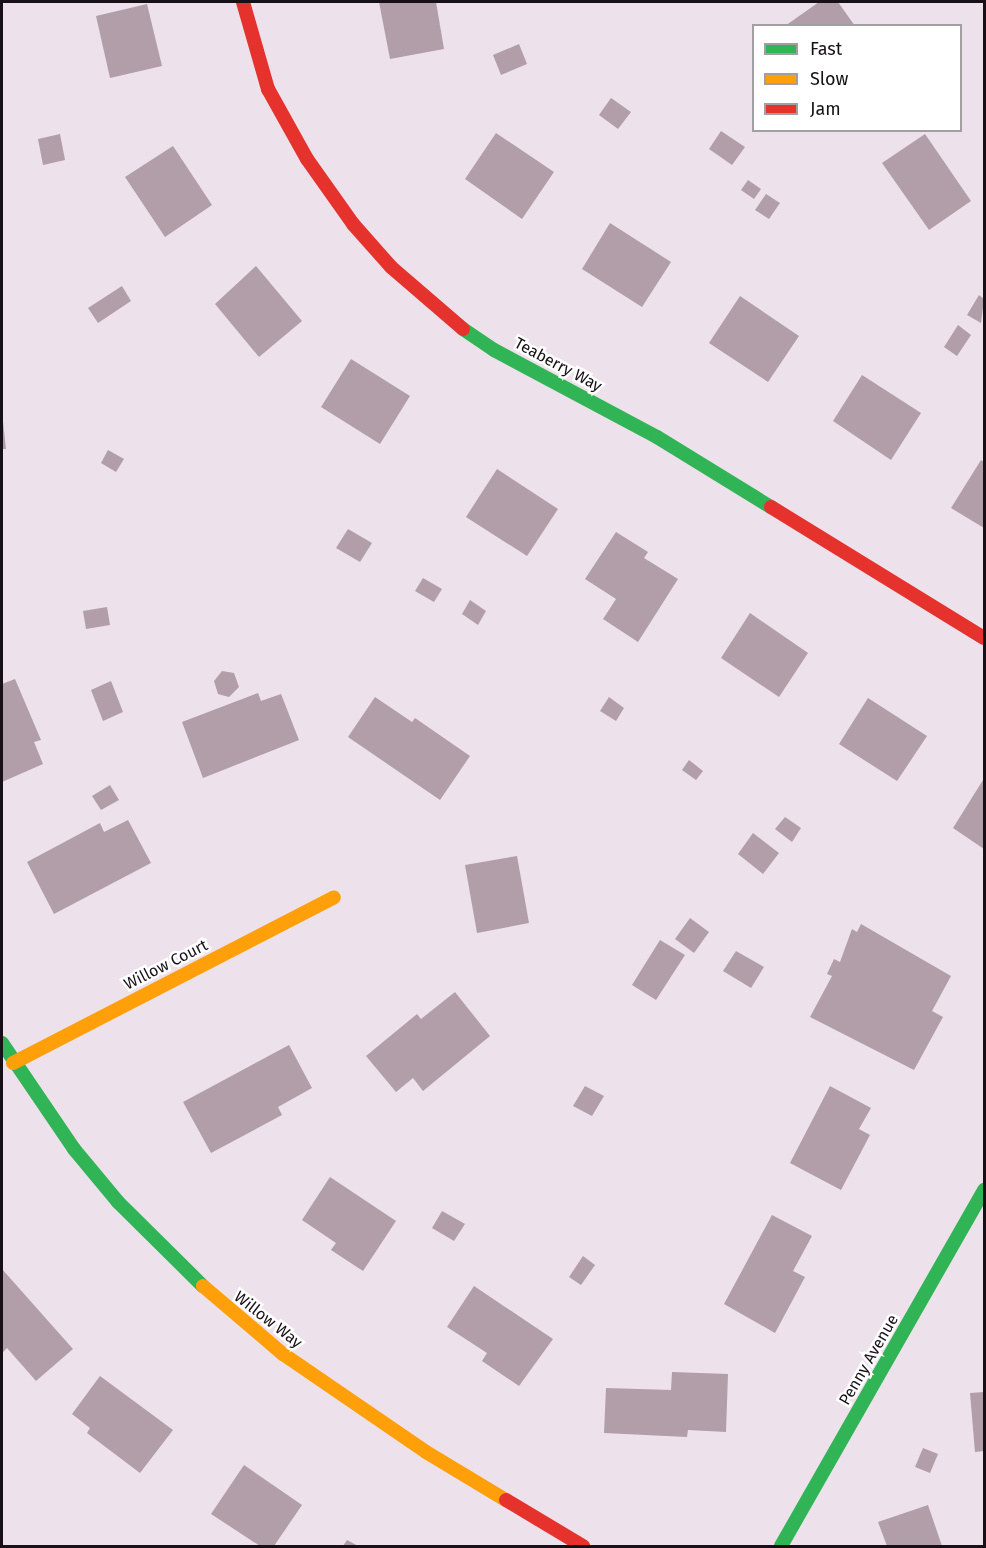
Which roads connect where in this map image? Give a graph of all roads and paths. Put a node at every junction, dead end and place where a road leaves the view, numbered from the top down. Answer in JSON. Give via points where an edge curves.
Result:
{"nodes":[{"id":1,"x":243,"y":2,"type":"edge"},
{"id":2,"x":984,"y":638,"type":"edge"},
{"id":3,"x":334,"y":897,"type":"dead end"},
{"id":4,"x":2,"y":1043,"type":"edge"},
{"id":5,"x":12,"y":1063,"type":"junction"},
{"id":6,"x":984,"y":1190,"type":"edge"},
{"id":7,"x":583,"y":1546,"type":"edge"},
{"id":8,"x":781,"y":1546,"type":"edge"}],
"edges":[{"from":1,"to":2,"type":"street","name":"Teaberry Way","via":[[268,89],[307,159],[353,224],[441,314],[494,350],[657,437]]},
{"from":3,"to":5,"type":"street","name":"Willow Court"},
{"from":4,"to":5,"type":"street","name":"Willow Way"},
{"from":5,"to":7,"type":"street","name":"Willow Way","via":[[118,1202],[218,1301],[283,1354],[426,1452]]},
{"from":6,"to":8,"type":"street","name":"Penny Avenue"}]}
